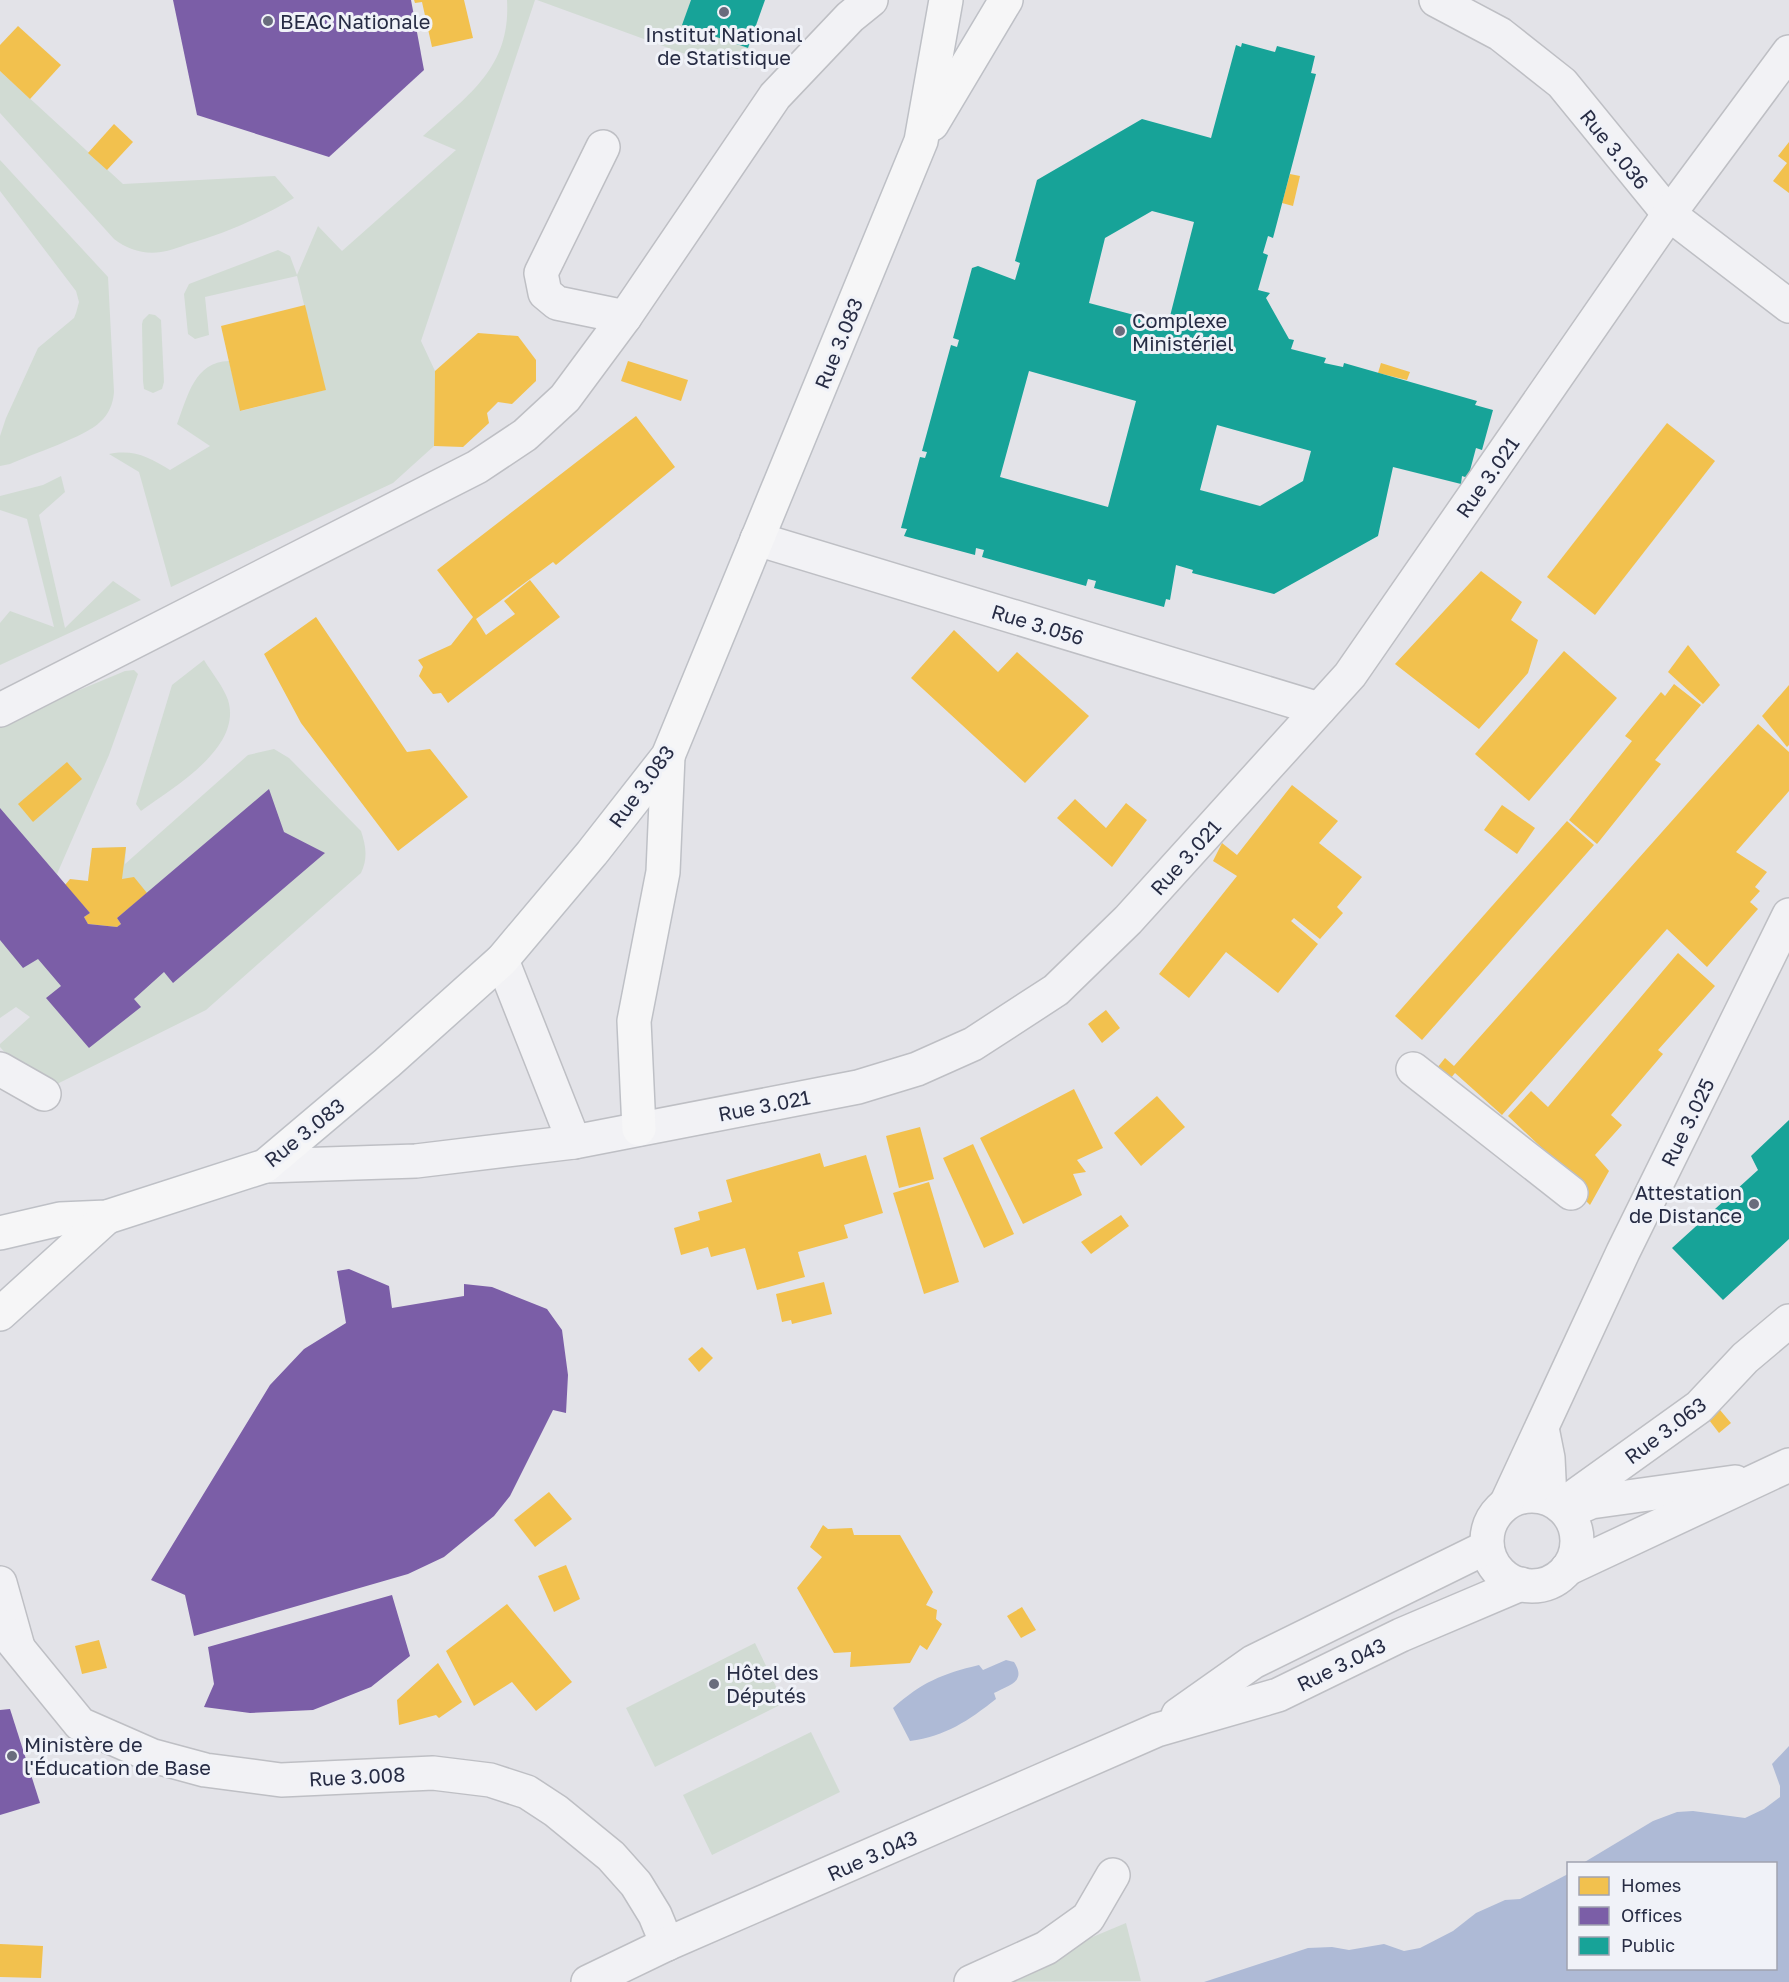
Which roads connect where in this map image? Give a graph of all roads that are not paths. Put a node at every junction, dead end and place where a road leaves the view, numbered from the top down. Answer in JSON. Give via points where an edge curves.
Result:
{"nodes":[{"id":1,"x":871,"y":0,"type":"edge"},
{"id":2,"x":946,"y":0,"type":"edge"},
{"id":3,"x":1006,"y":0,"type":"edge"},
{"id":4,"x":1436,"y":0,"type":"edge"},
{"id":5,"x":1789,"y":52,"type":"edge"},
{"id":6,"x":921,"y":141,"type":"junction"},
{"id":7,"x":603,"y":147,"type":"dead end"},
{"id":8,"x":1669,"y":214,"type":"junction"},
{"id":9,"x":1789,"y":306,"type":"edge"},
{"id":10,"x":626,"y":316,"type":"junction"},
{"id":11,"x":757,"y":539,"type":"junction"},
{"id":12,"x":1319,"y":709,"type":"junction"},
{"id":13,"x":0,"y":710,"type":"edge"},
{"id":14,"x":668,"y":756,"type":"junction"},
{"id":15,"x":1789,"y":915,"type":"edge"},
{"id":16,"x":502,"y":960,"type":"junction"},
{"id":17,"x":0,"y":1069,"type":"edge"},
{"id":18,"x":1413,"y":1069,"type":"dead end"},
{"id":19,"x":45,"y":1094,"type":"dead end"},
{"id":20,"x":639,"y":1129,"type":"junction"},
{"id":21,"x":574,"y":1143,"type":"junction"},
{"id":22,"x":265,"y":1166,"type":"junction"},
{"id":23,"x":1571,"y":1192,"type":"dead end"},
{"id":24,"x":107,"y":1217,"type":"junction"},
{"id":25,"x":0,"y":1233,"type":"edge"},
{"id":26,"x":0,"y":1314,"type":"edge"},
{"id":27,"x":1789,"y":1321,"type":"edge"},
{"id":28,"x":1542,"y":1428,"type":"junction"},
{"id":29,"x":1776,"y":1472,"type":"edge"},
{"id":30,"x":1507,"y":1502,"type":"junction"},
{"id":31,"x":1559,"y":1506,"type":"junction"},
{"id":32,"x":1487,"y":1547,"type":"junction"},
{"id":33,"x":1568,"y":1569,"type":"junction"},
{"id":34,"x":0,"y":1583,"type":"edge"},
{"id":35,"x":1521,"y":1584,"type":"junction"},
{"id":36,"x":9,"y":1637,"type":"edge"},
{"id":37,"x":1157,"y":1730,"type":"junction"},
{"id":38,"x":1113,"y":1875,"type":"dead end"},
{"id":39,"x":667,"y":1944,"type":"junction"},
{"id":40,"x":588,"y":1982,"type":"edge"},
{"id":41,"x":971,"y":1982,"type":"edge"}],
"edges":[{"from":1,"to":10,"type":"street","via":[[776,96]]},
{"from":2,"to":6,"type":"main road","name":"Rue 3.083"},
{"from":3,"to":6,"type":"main road"},
{"from":4,"to":8,"type":"street","name":"Rue 3.036","via":[[1500,34],[1562,84]]},
{"from":5,"to":8,"type":"street","name":"Rue 3.021"},
{"from":6,"to":11,"type":"main road","name":"Rue 3.083"},
{"from":7,"to":10,"type":"street","via":[[541,273],[545,292],[557,303]]},
{"from":8,"to":9,"type":"street","name":"Rue 3.036"},
{"from":8,"to":12,"type":"street","name":"Rue 3.021","via":[[1350,675]]},
{"from":10,"to":13,"type":"street","via":[[565,398],[525,435],[477,467]]},
{"from":11,"to":12,"type":"street","name":"Rue 3.056"},
{"from":11,"to":14,"type":"main road","name":"Rue 3.083"},
{"from":12,"to":20,"type":"street","name":"Rue 3.021","via":[[1128,920],[1056,990],[973,1044],[917,1069],[858,1087]]},
{"from":14,"to":16,"type":"main road","name":"Rue 3.083"},
{"from":14,"to":20,"type":"main road","via":[[663,872],[634,1021]]},
{"from":15,"to":28,"type":"street","name":"Rue 3.025","via":[[1623,1251]]},
{"from":16,"to":21,"type":"street"},
{"from":16,"to":22,"type":"main road","name":"Rue 3.083"},
{"from":17,"to":19,"type":"street"},
{"from":18,"to":23,"type":"street"},
{"from":20,"to":21,"type":"street","name":"Rue 3.021"},
{"from":21,"to":22,"type":"street","name":"Rue 3.021","via":[[416,1161]]},
{"from":22,"to":24,"type":"main road","name":"Rue 3.083"},
{"from":24,"to":25,"type":"main road","name":"Rue 3.083","via":[[60,1219]]},
{"from":24,"to":26,"type":"main road"},
{"from":27,"to":31,"type":"street","name":"Rue 3.063","via":[[1745,1358],[1699,1407]]},
{"from":28,"to":30,"type":"street","name":"Rue 3.025"},
{"from":28,"to":31,"type":"street"},
{"from":29,"to":31,"type":"street"},
{"from":29,"to":33,"type":"street"},
{"from":30,"to":31,"type":"street","via":[[1528,1496]]},
{"from":30,"to":32,"type":"street","via":[[1494,1514],[1487,1529]]},
{"from":31,"to":33,"type":"street","via":[[1574,1527],[1577,1541]]},
{"from":32,"to":35,"type":"street","via":[[1492,1563],[1504,1577]]},
{"from":32,"to":37,"type":"street","name":"Rue 3.043","via":[[1253,1662]]},
{"from":33,"to":35,"type":"street","via":[[1539,1586]]},
{"from":34,"to":36,"type":"street"},
{"from":35,"to":37,"type":"street","name":"Rue 3.043","via":[[1401,1635],[1278,1695]]},
{"from":36,"to":39,"type":"street","name":"Rue 3.008","via":[[80,1724],[173,1762],[281,1780],[433,1773],[490,1780],[526,1792],[611,1856],[636,1884]]},
{"from":37,"to":39,"type":"street","name":"Rue 3.043"},
{"from":38,"to":41,"type":"street","via":[[1088,1918],[1046,1948]]},
{"from":39,"to":40,"type":"street","name":"Rue 3.043"}]}
